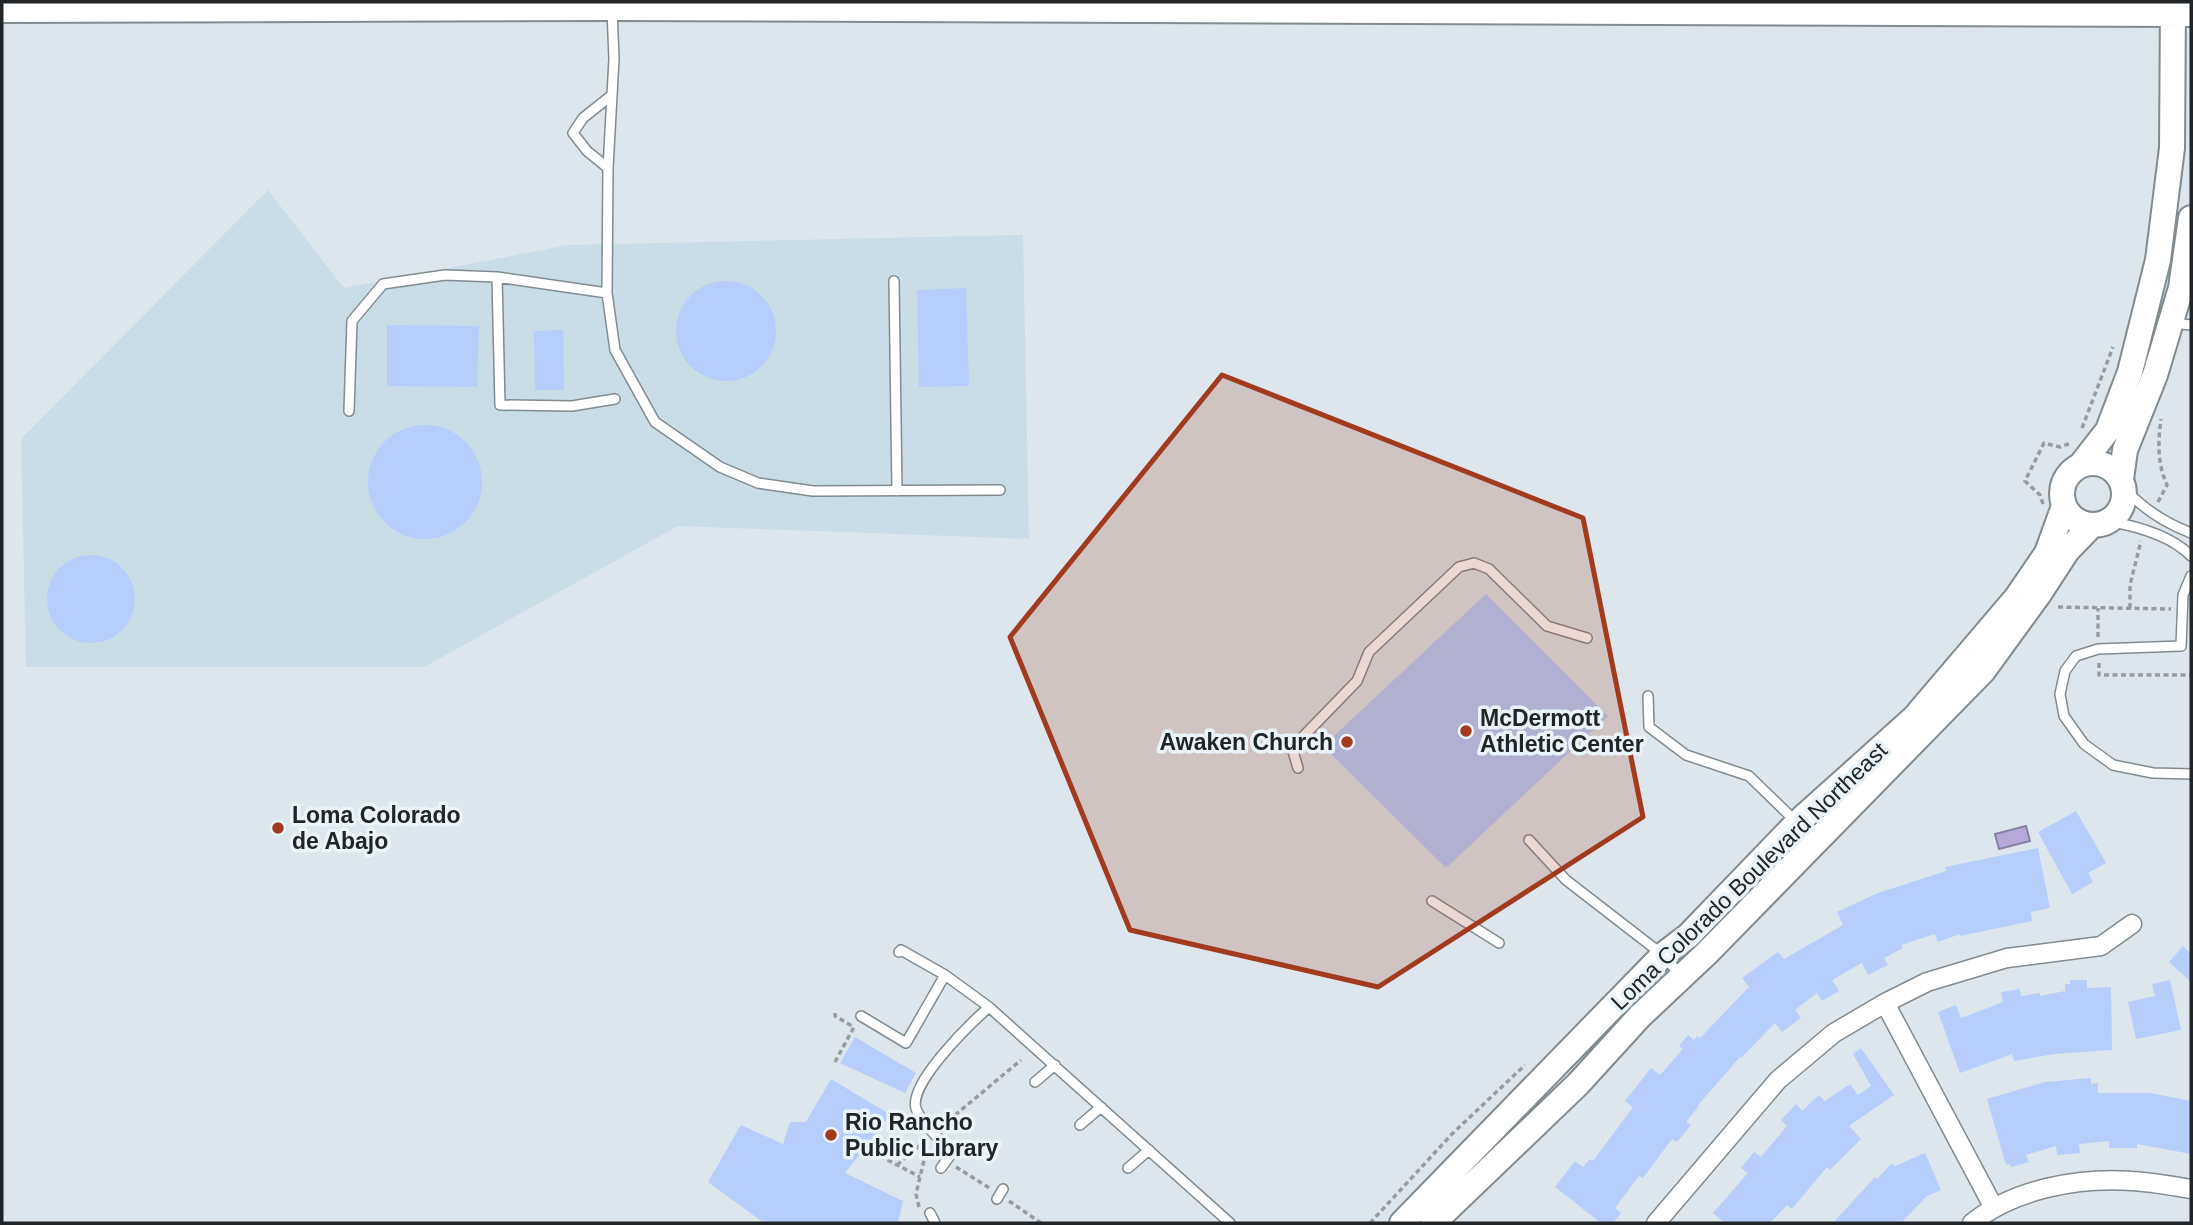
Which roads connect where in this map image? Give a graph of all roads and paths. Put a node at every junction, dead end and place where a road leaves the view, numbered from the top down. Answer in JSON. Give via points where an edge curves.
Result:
{"nodes":[{"id":1,"x":612,"y":5,"type":"edge"},
{"id":2,"x":891,"y":5,"type":"edge"},
{"id":3,"x":1544,"y":6,"type":"edge"},
{"id":4,"x":2,"y":10,"type":"edge"},
{"id":5,"x":2179,"y":10,"type":"edge"},
{"id":6,"x":612,"y":95,"type":"junction"},
{"id":7,"x":607,"y":168,"type":"junction"},
{"id":8,"x":2191,"y":218,"type":"edge"},
{"id":9,"x":497,"y":277,"type":"junction"},
{"id":10,"x":894,"y":281,"type":"dead end"},
{"id":11,"x":2186,"y":291,"type":"edge"},
{"id":12,"x":607,"y":293,"type":"junction"},
{"id":13,"x":2181,"y":324,"type":"edge"},
{"id":14,"x":2115,"y":343,"type":"dead end"},
{"id":15,"x":614,"y":399,"type":"dead end"},
{"id":16,"x":349,"y":411,"type":"dead end"},
{"id":17,"x":2161,"y":423,"type":"dead end"},
{"id":18,"x":2079,"y":434,"type":"dead end"},
{"id":19,"x":2075,"y":440,"type":"dead end"},
{"id":20,"x":2080,"y":466,"type":"junction"},
{"id":21,"x":2122,"y":484,"type":"junction"},
{"id":22,"x":1000,"y":490,"type":"dead end"},
{"id":23,"x":897,"y":491,"type":"junction"},
{"id":24,"x":2155,"y":507,"type":"dead end"},
{"id":25,"x":2054,"y":509,"type":"junction"},
{"id":26,"x":2100,"y":523,"type":"junction"},
{"id":27,"x":2191,"y":533,"type":"edge"},
{"id":28,"x":2131,"y":537,"type":"dead end"},
{"id":29,"x":2191,"y":556,"type":"edge"},
{"id":30,"x":2191,"y":576,"type":"edge"},
{"id":31,"x":2058,"y":607,"type":"dead end"},
{"id":32,"x":2130,"y":608,"type":"junction"},
{"id":33,"x":2182,"y":609,"type":"junction"},
{"id":34,"x":1587,"y":638,"type":"dead end"},
{"id":35,"x":2186,"y":646,"type":"edge"},
{"id":36,"x":1648,"y":696,"type":"dead end"},
{"id":37,"x":1298,"y":768,"type":"dead end"},
{"id":38,"x":2191,"y":774,"type":"edge"},
{"id":39,"x":1798,"y":822,"type":"junction"},
{"id":40,"x":1529,"y":840,"type":"dead end"},
{"id":41,"x":1816,"y":841,"type":"junction"},
{"id":42,"x":1432,"y":901,"type":"dead end"},
{"id":43,"x":2133,"y":924,"type":"dead end"},
{"id":44,"x":1499,"y":943,"type":"dead end"},
{"id":45,"x":899,"y":952,"type":"dead end"},
{"id":46,"x":1662,"y":955,"type":"junction"},
{"id":47,"x":945,"y":975,"type":"junction"},
{"id":48,"x":1682,"y":977,"type":"junction"},
{"id":49,"x":1885,"y":1003,"type":"junction"},
{"id":50,"x":989,"y":1007,"type":"junction"},
{"id":51,"x":861,"y":1016,"type":"dead end"},
{"id":52,"x":854,"y":1027,"type":"dead end"},
{"id":53,"x":1021,"y":1060,"type":"dead end"},
{"id":54,"x":835,"y":1062,"type":"dead end"},
{"id":55,"x":1527,"y":1063,"type":"dead end"},
{"id":56,"x":1055,"y":1065,"type":"junction"},
{"id":57,"x":1035,"y":1082,"type":"dead end"},
{"id":58,"x":1101,"y":1107,"type":"junction"},
{"id":59,"x":1080,"y":1125,"type":"dead end"},
{"id":60,"x":940,"y":1128,"type":"dead end"},
{"id":61,"x":929,"y":1137,"type":"dead end"},
{"id":62,"x":925,"y":1141,"type":"junction"},
{"id":63,"x":865,"y":1148,"type":"dead end"},
{"id":64,"x":1149,"y":1150,"type":"junction"},
{"id":65,"x":897,"y":1165,"type":"junction"},
{"id":66,"x":955,"y":1167,"type":"dead end"},
{"id":67,"x":942,"y":1168,"type":"dead end"},
{"id":68,"x":1128,"y":1168,"type":"dead end"},
{"id":69,"x":920,"y":1177,"type":"junction"},
{"id":70,"x":2191,"y":1189,"type":"edge"},
{"id":71,"x":997,"y":1193,"type":"dead end"},
{"id":72,"x":1009,"y":1201,"type":"dead end"},
{"id":73,"x":1994,"y":1208,"type":"junction"},
{"id":74,"x":930,"y":1213,"type":"dead end"},
{"id":75,"x":918,"y":1217,"type":"dead end"},
{"id":76,"x":935,"y":1223,"type":"edge"},
{"id":77,"x":1041,"y":1223,"type":"edge"},
{"id":78,"x":1230,"y":1223,"type":"edge"},
{"id":79,"x":1370,"y":1223,"type":"edge"},
{"id":80,"x":1402,"y":1223,"type":"edge"},
{"id":81,"x":1433,"y":1223,"type":"edge"},
{"id":82,"x":1656,"y":1223,"type":"edge"},
{"id":83,"x":1972,"y":1223,"type":"edge"}],
"edges":[{"from":1,"to":2,"type":"street"},
{"from":1,"to":4,"type":"street"},
{"from":1,"to":6,"type":"lane"},
{"from":2,"to":3,"type":"street"},
{"from":3,"to":5,"type":"street"},
{"from":5,"to":20,"type":"street","name":"Loma Colorado Boulevard Northeast","via":[[2172,148],[2158,260],[2130,372],[2108,430]]},
{"from":6,"to":7,"type":"lane"},
{"from":6,"to":7,"type":"lane","via":[[583,118],[573,133]]},
{"from":7,"to":12,"type":"lane"},
{"from":8,"to":11,"type":"street","name":"Loma Colorado Boulevard Northeast"},
{"from":9,"to":12,"type":"lane"},
{"from":9,"to":15,"type":"lane","via":[[500,405],[572,406]]},
{"from":9,"to":16,"type":"lane","via":[[445,275],[383,284],[352,321]]},
{"from":10,"to":23,"type":"lane"},
{"from":11,"to":13,"type":"street","name":"Loma Colorado Boulevard Northeast"},
{"from":12,"to":23,"type":"lane","via":[[615,350],[655,422],[720,467],[758,483],[813,491]]},
{"from":13,"to":21,"type":"street","name":"Loma Colorado Boulevard Northeast","via":[[2155,374],[2126,450]]},
{"from":14,"to":18,"type":"path"},
{"from":17,"to":24,"type":"path","via":[[2158,457],[2166,485]]},
{"from":19,"to":25,"type":"path","via":[[2066,446],[2044,443],[2025,481]]},
{"from":20,"to":21,"type":"street","via":[[2098,463],[2115,472]]},
{"from":20,"to":25,"type":"street","name":"Loma Colorado Boulevard Northeast","via":[[2066,479]]},
{"from":21,"to":26,"type":"street","name":"Loma Colorado Boulevard Northeast","via":[[2122,506]]},
{"from":21,"to":27,"type":"lane","via":[[2152,514]]},
{"from":22,"to":23,"type":"lane"},
{"from":25,"to":26,"type":"street","via":[[2075,520]]},
{"from":25,"to":39,"type":"street","name":"Loma Colorado Boulevard Northeast","via":[[2047,553],[2017,597],[1914,718]]},
{"from":26,"to":29,"type":"lane","via":[[2128,524],[2173,542]]},
{"from":26,"to":41,"type":"street","name":"Loma Colorado Boulevard Northeast","via":[[2067,551],[1983,671]]},
{"from":28,"to":32,"type":"path","via":[[2140,541]]},
{"from":30,"to":33,"type":"lane"},
{"from":31,"to":32,"type":"path"},
{"from":32,"to":33,"type":"path"},
{"from":33,"to":35,"type":"lane"},
{"from":34,"to":37,"type":"lane","via":[[1547,626],[1489,569],[1474,563],[1458,566],[1369,652],[1357,681],[1292,748]]},
{"from":35,"to":38,"type":"lane","via":[[2098,649],[2076,656],[2065,671],[2060,694],[2064,716],[2084,744],[2113,765]]},
{"from":36,"to":39,"type":"lane","via":[[1649,727],[1686,755],[1749,776]]},
{"from":39,"to":41,"type":"lane"},
{"from":39,"to":46,"type":"street","name":"Loma Colorado Boulevard Northeast","via":[[1688,936]]},
{"from":40,"to":46,"type":"lane","via":[[1566,880]]},
{"from":41,"to":48,"type":"street","name":"Loma Colorado Boulevard Northeast"},
{"from":42,"to":44,"type":"lane"},
{"from":43,"to":49,"type":"street","via":[[2101,946],[2007,958],[1927,982]]},
{"from":45,"to":47,"type":"lane"},
{"from":46,"to":48,"type":"lane"},
{"from":46,"to":80,"type":"street","name":"Loma Colorado Boulevard Northeast"},
{"from":47,"to":50,"type":"lane"},
{"from":47,"to":51,"type":"lane","via":[[906,1043]]},
{"from":48,"to":81,"type":"street","name":"Loma Colorado Boulevard Northeast"},
{"from":49,"to":73,"type":"street"},
{"from":49,"to":82,"type":"street","via":[[1834,1033],[1777,1080]]},
{"from":50,"to":56,"type":"lane"},
{"from":50,"to":67,"type":"lane","via":[[967,1026],[922,1081],[915,1098],[916,1110],[951,1153]]},
{"from":52,"to":54,"type":"path"},
{"from":53,"to":60,"type":"path"},
{"from":55,"to":79,"type":"path","via":[[1452,1134]]},
{"from":56,"to":57,"type":"lane"},
{"from":56,"to":58,"type":"lane"},
{"from":58,"to":59,"type":"lane"},
{"from":58,"to":64,"type":"lane"},
{"from":61,"to":62,"type":"path"},
{"from":62,"to":65,"type":"path"},
{"from":62,"to":69,"type":"path"},
{"from":63,"to":65,"type":"path"},
{"from":64,"to":68,"type":"lane"},
{"from":64,"to":78,"type":"lane"},
{"from":65,"to":69,"type":"path"},
{"from":66,"to":71,"type":"path"},
{"from":69,"to":75,"type":"path"},
{"from":70,"to":73,"type":"street","via":[[2131,1181],[2071,1183]]},
{"from":72,"to":77,"type":"path"},
{"from":73,"to":83,"type":"street"},
{"from":74,"to":76,"type":"lane"}]}
